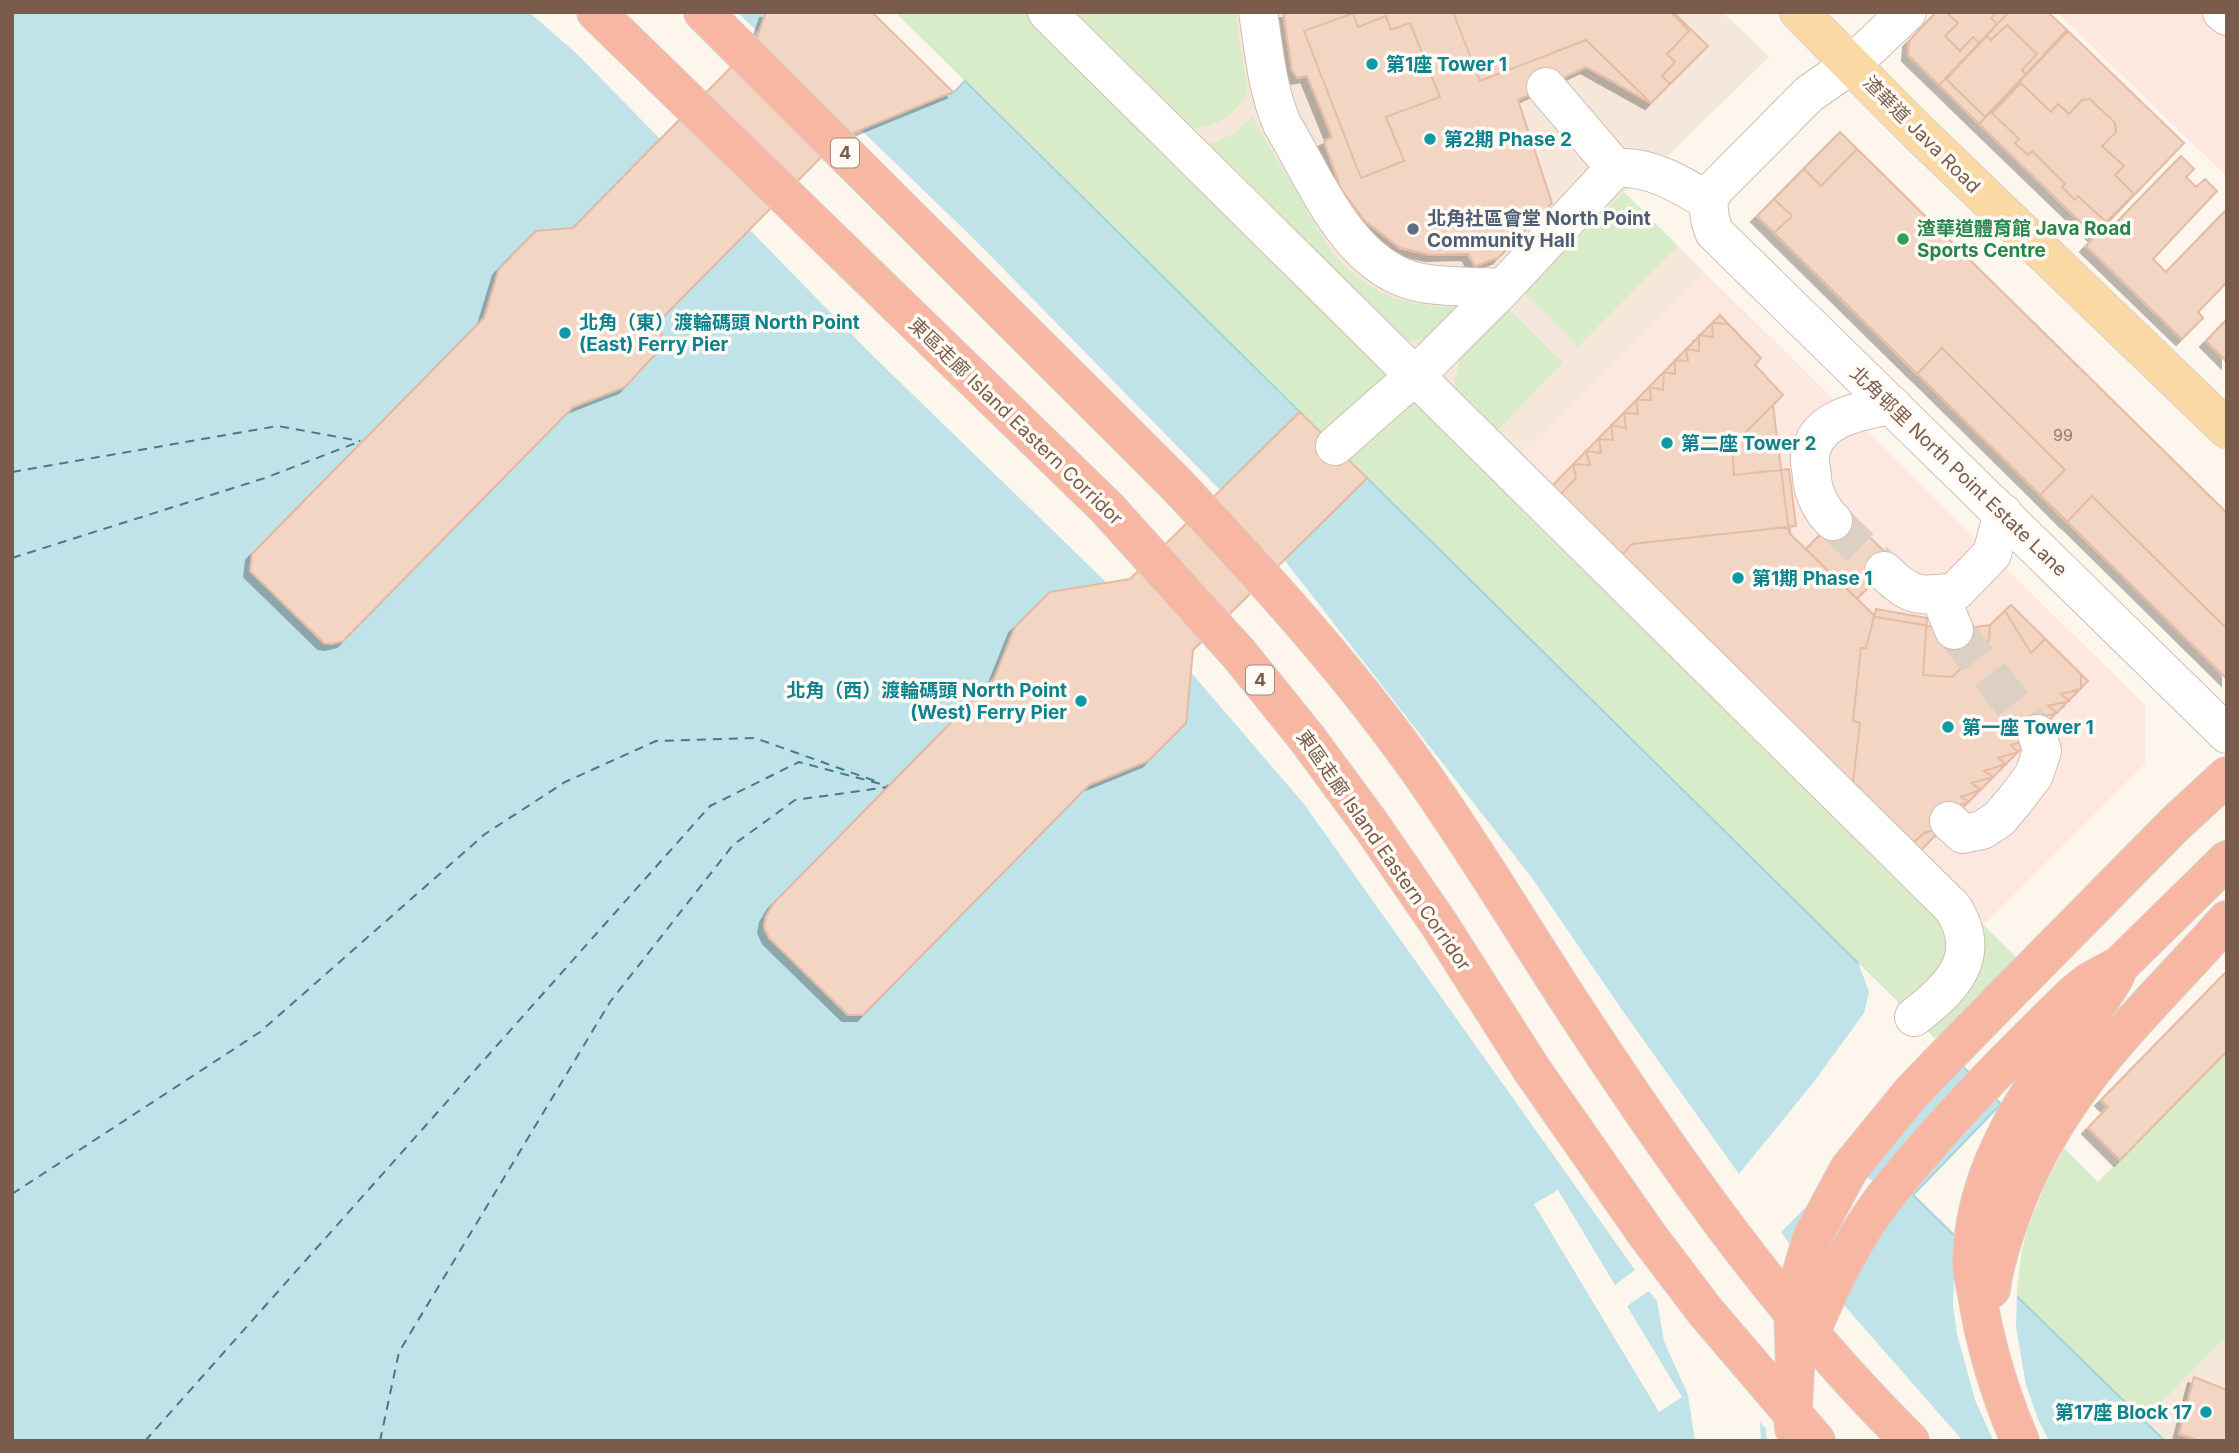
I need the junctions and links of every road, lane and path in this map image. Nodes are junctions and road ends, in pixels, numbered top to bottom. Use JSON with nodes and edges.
{"nodes":[{"id":1,"x":596,"y":12,"type":"edge"},
{"id":2,"x":703,"y":12,"type":"edge"},
{"id":3,"x":1047,"y":12,"type":"edge"},
{"id":4,"x":1258,"y":12,"type":"edge"},
{"id":5,"x":1799,"y":12,"type":"edge"},
{"id":6,"x":1907,"y":12,"type":"edge"},
{"id":7,"x":2222,"y":12,"type":"edge"},
{"id":8,"x":2227,"y":16,"type":"edge"},
{"id":9,"x":1852,"y":64,"type":"junction"},
{"id":10,"x":1546,"y":87,"type":"dead end"},
{"id":11,"x":1615,"y":168,"type":"junction"},
{"id":12,"x":1708,"y":201,"type":"junction"},
{"id":13,"x":1503,"y":288,"type":"junction"},
{"id":14,"x":1415,"y":376,"type":"junction"},
{"id":15,"x":1892,"y":405,"type":"junction"},
{"id":16,"x":2227,"y":429,"type":"edge"},
{"id":17,"x":1335,"y":446,"type":"dead end"},
{"id":18,"x":2003,"y":513,"type":"junction"},
{"id":19,"x":1833,"y":521,"type":"tunnel mouth"},
{"id":20,"x":1884,"y":571,"type":"tunnel mouth"},
{"id":21,"x":1939,"y":594,"type":"junction"},
{"id":22,"x":1954,"y":631,"type":"tunnel mouth"},
{"id":23,"x":2036,"y":734,"type":"tunnel mouth"},
{"id":24,"x":2227,"y":734,"type":"edge"},
{"id":25,"x":2227,"y":776,"type":"edge"},
{"id":26,"x":1949,"y":821,"type":"dead end"},
{"id":27,"x":2227,"y":860,"type":"edge"},
{"id":28,"x":2227,"y":920,"type":"edge"},
{"id":29,"x":2120,"y":965,"type":"junction"},
{"id":30,"x":1914,"y":1017,"type":"dead end"},
{"id":31,"x":1990,"y":1349,"type":"junction"},
{"id":32,"x":1796,"y":1370,"type":"junction"},
{"id":33,"x":1795,"y":1441,"type":"edge"},
{"id":34,"x":1816,"y":1441,"type":"edge"},
{"id":35,"x":1910,"y":1441,"type":"edge"},
{"id":36,"x":2020,"y":1441,"type":"edge"}],
"edges":[{"from":1,"to":34,"type":"highway","name":"東區走廊 Island Eastern Corridor","number":"4"},
{"from":2,"to":35,"type":"highway","number":"4"},
{"from":3,"to":14,"type":"street"},
{"from":4,"to":13,"type":"street"},
{"from":5,"to":9,"type":"main road","name":"渣華道 Java Road"},
{"from":6,"to":9,"type":"street"},
{"from":7,"to":8,"type":"street"},
{"from":9,"to":12,"type":"street"},
{"from":9,"to":16,"type":"main road","name":"渣華道 Java Road"},
{"from":10,"to":11,"type":"street"},
{"from":11,"to":12,"type":"street"},
{"from":11,"to":13,"type":"street"},
{"from":12,"to":15,"type":"street","name":"北角邨里 North Point Estate Lane"},
{"from":13,"to":14,"type":"street"},
{"from":14,"to":17,"type":"street"},
{"from":14,"to":30,"type":"street"},
{"from":15,"to":18,"type":"street","name":"北角邨里 North Point Estate Lane"},
{"from":15,"to":19,"type":"street"},
{"from":18,"to":21,"type":"street"},
{"from":18,"to":24,"type":"street","name":"北角邨里 North Point Estate Lane"},
{"from":20,"to":21,"type":"street"},
{"from":21,"to":22,"type":"street"},
{"from":23,"to":26,"type":"street"},
{"from":25,"to":32,"type":"highway"},
{"from":27,"to":29,"type":"highway"},
{"from":28,"to":31,"type":"highway"},
{"from":29,"to":31,"type":"highway"},
{"from":29,"to":32,"type":"highway"},
{"from":31,"to":36,"type":"highway"},
{"from":32,"to":33,"type":"highway"}]}
